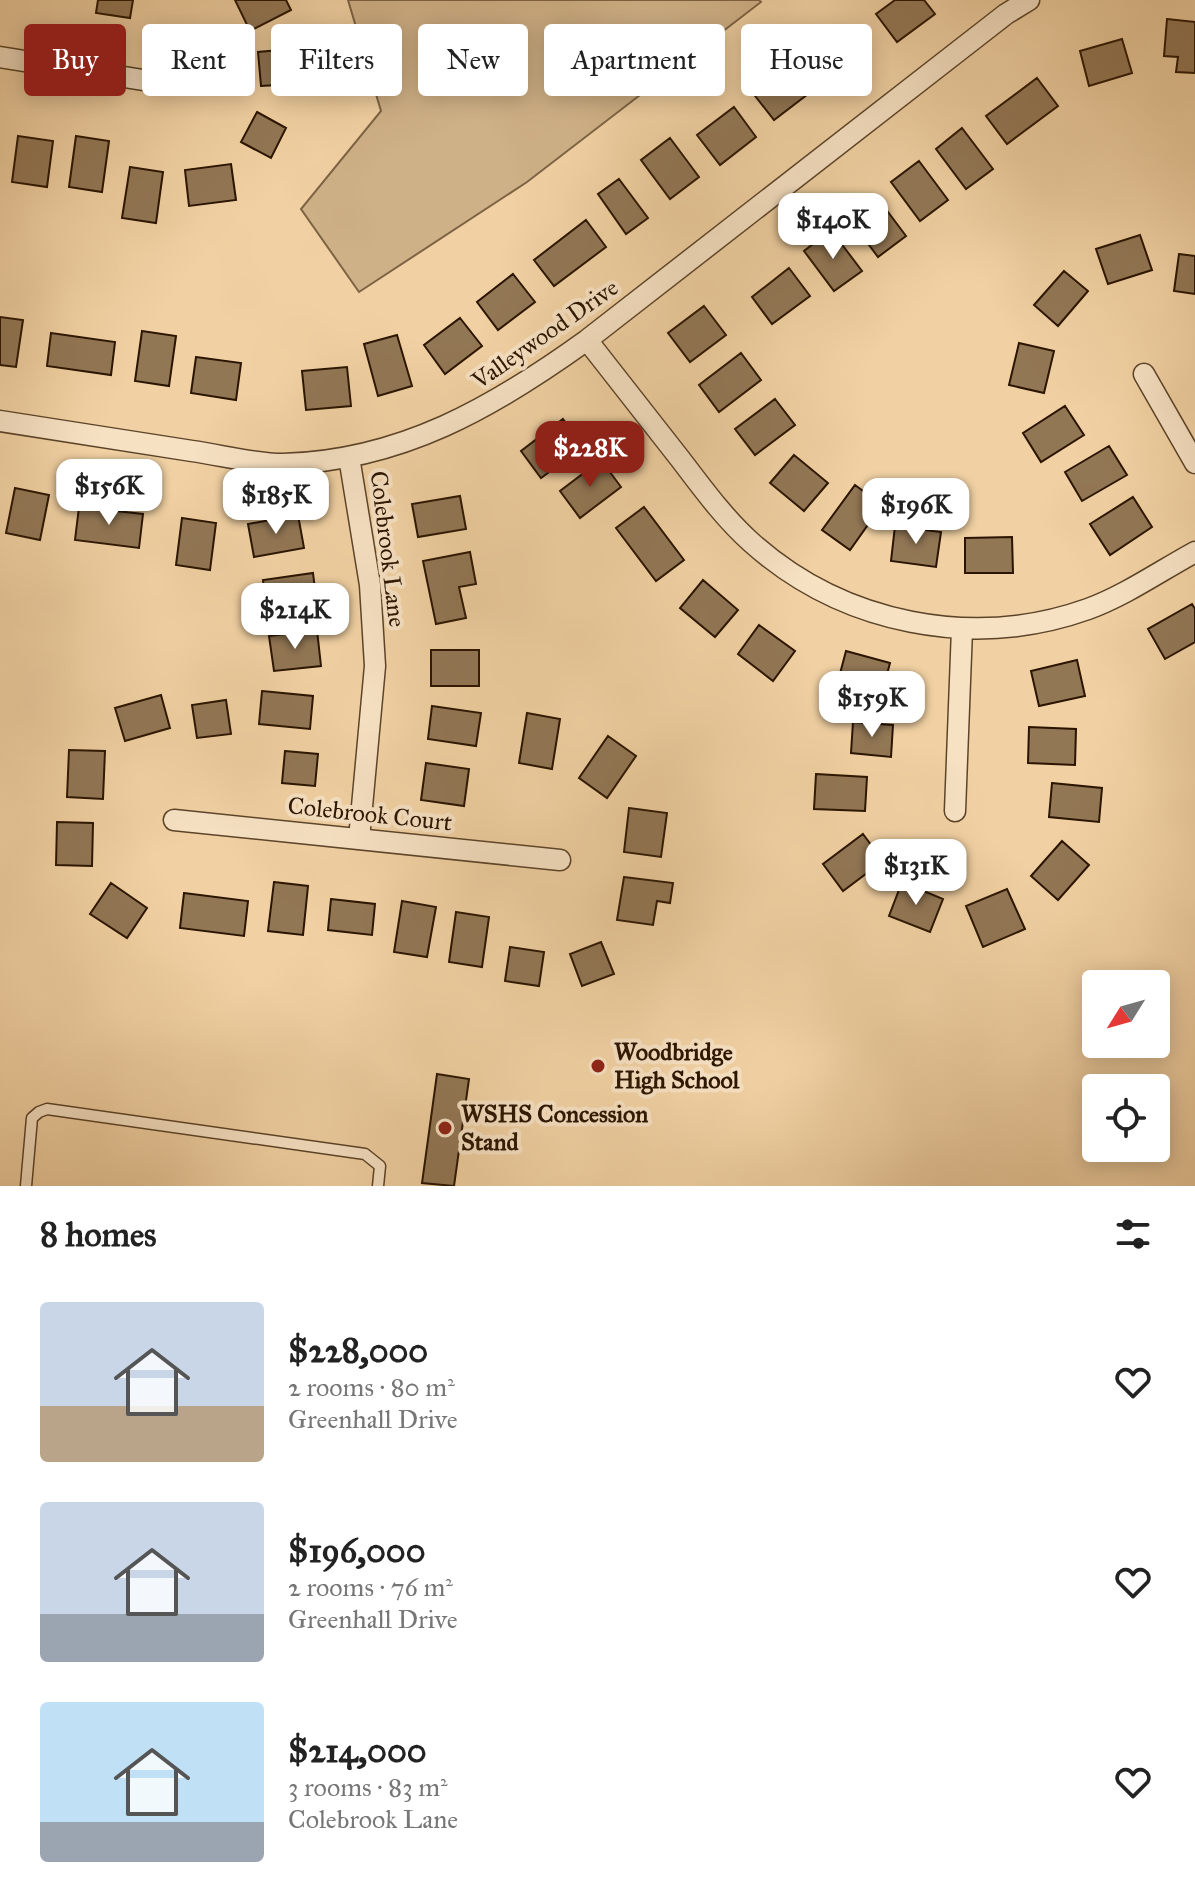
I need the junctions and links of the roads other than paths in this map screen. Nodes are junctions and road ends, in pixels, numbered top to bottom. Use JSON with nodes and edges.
{"nodes":[{"id":1,"x":1029,"y":0,"type":"edge"},
{"id":2,"x":1001,"y":7,"type":"edge"},
{"id":3,"x":0,"y":57,"type":"edge"},
{"id":4,"x":142,"y":80,"type":"edge"},
{"id":5,"x":587,"y":340,"type":"junction"},
{"id":6,"x":1144,"y":374,"type":"dead end"},
{"id":7,"x":0,"y":421,"type":"edge"},
{"id":8,"x":349,"y":457,"type":"junction"},
{"id":9,"x":1195,"y":463,"type":"edge"},
{"id":10,"x":1195,"y":552,"type":"edge"},
{"id":11,"x":962,"y":629,"type":"junction"},
{"id":12,"x":955,"y":811,"type":"dead end"},
{"id":13,"x":174,"y":820,"type":"dead end"},
{"id":14,"x":359,"y":839,"type":"junction"},
{"id":15,"x":560,"y":860,"type":"dead end"},
{"id":16,"x":26,"y":1186,"type":"edge"},
{"id":17,"x":378,"y":1186,"type":"edge"}],
"edges":[{"from":1,"to":2,"type":"street","name":"Valleywood Drive"},
{"from":2,"to":5,"type":"street","name":"Valleywood Drive"},
{"from":3,"to":4,"type":"street"},
{"from":5,"to":8,"type":"street","name":"Valleywood Drive"},
{"from":5,"to":11,"type":"street"},
{"from":6,"to":9,"type":"street"},
{"from":7,"to":8,"type":"street","name":"Valleywood Drive"},
{"from":8,"to":14,"type":"street","name":"Colebrook Lane"},
{"from":10,"to":11,"type":"street"},
{"from":11,"to":12,"type":"street"},
{"from":13,"to":14,"type":"street","name":"Colebrook Court"},
{"from":14,"to":15,"type":"street","name":"Colebrook Court"},
{"from":16,"to":17,"type":"lane"}]}
